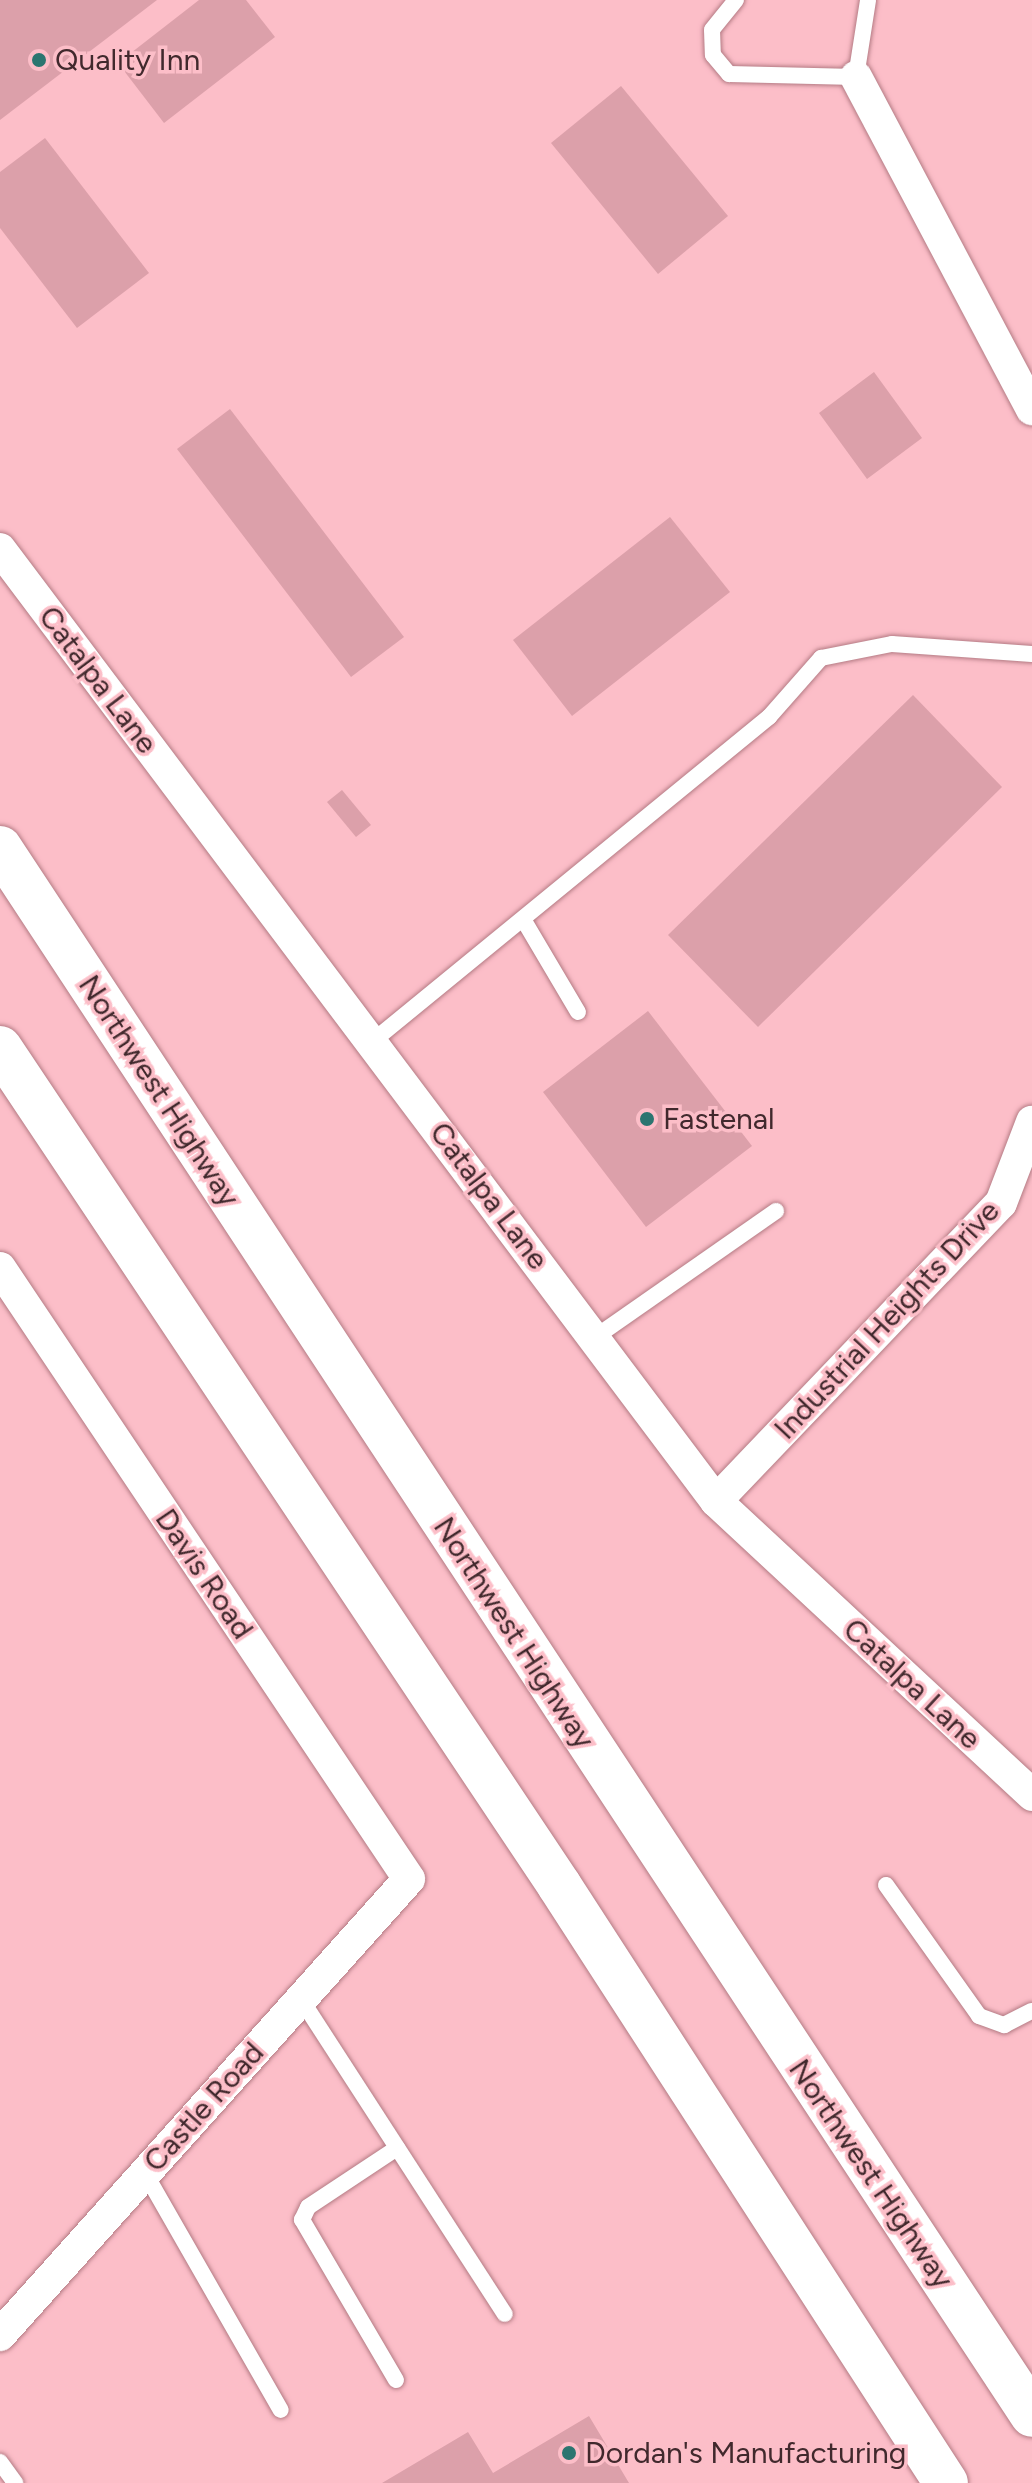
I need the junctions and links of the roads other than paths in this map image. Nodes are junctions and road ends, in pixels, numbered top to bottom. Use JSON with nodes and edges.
{"nodes":[{"id":1,"x":736,"y":0,"type":"edge"},
{"id":2,"x":868,"y":0,"type":"edge"},
{"id":3,"x":856,"y":77,"type":"junction"},
{"id":4,"x":1032,"y":409,"type":"edge"},
{"id":5,"x":0,"y":549,"type":"edge"},
{"id":6,"x":1032,"y":654,"type":"edge"},
{"id":7,"x":0,"y":848,"type":"edge"},
{"id":8,"x":523,"y":919,"type":"junction"},
{"id":9,"x":578,"y":1012,"type":"dead end"},
{"id":10,"x":373,"y":1041,"type":"junction"},
{"id":11,"x":0,"y":1048,"type":"edge"},
{"id":12,"x":1032,"y":1122,"type":"edge"},
{"id":13,"x":776,"y":1211,"type":"dead end"},
{"id":14,"x":0,"y":1268,"type":"edge"},
{"id":15,"x":594,"y":1338,"type":"junction"},
{"id":16,"x":716,"y":1501,"type":"junction"},
{"id":17,"x":1032,"y":1795,"type":"edge"},
{"id":18,"x":409,"y":1879,"type":"joint"},
{"id":19,"x":886,"y":1885,"type":"dead end"},
{"id":20,"x":301,"y":1999,"type":"junction"},
{"id":21,"x":1032,"y":2011,"type":"edge"},
{"id":22,"x":397,"y":2148,"type":"junction"},
{"id":23,"x":145,"y":2173,"type":"junction"},
{"id":24,"x":505,"y":2314,"type":"dead end"},
{"id":25,"x":0,"y":2335,"type":"edge"},
{"id":26,"x":396,"y":2380,"type":"dead end"},
{"id":27,"x":281,"y":2410,"type":"dead end"},
{"id":28,"x":1032,"y":2415,"type":"edge"},
{"id":29,"x":0,"y":2462,"type":"edge"},
{"id":30,"x":15,"y":2483,"type":"edge"},
{"id":31,"x":946,"y":2483,"type":"edge"}],
"edges":[{"from":1,"to":3,"type":"lane"},
{"from":2,"to":3,"type":"lane"},
{"from":3,"to":4,"type":"street"},
{"from":5,"to":10,"type":"street","name":"Catalpa Lane"},
{"from":6,"to":8,"type":"lane"},
{"from":7,"to":28,"type":"main road","name":"Northwest Highway"},
{"from":8,"to":9,"type":"lane"},
{"from":8,"to":10,"type":"lane"},
{"from":10,"to":15,"type":"street","name":"Catalpa Lane"},
{"from":11,"to":31,"type":"main road"},
{"from":12,"to":16,"type":"street","name":"Industrial Heights Drive"},
{"from":13,"to":15,"type":"lane"},
{"from":14,"to":18,"type":"street","name":"Davis Road"},
{"from":15,"to":16,"type":"street","name":"Catalpa Lane"},
{"from":16,"to":17,"type":"street","name":"Catalpa Lane"},
{"from":18,"to":20,"type":"street","name":"Castle Road"},
{"from":19,"to":21,"type":"lane"},
{"from":20,"to":22,"type":"lane"},
{"from":20,"to":23,"type":"street","name":"Castle Road"},
{"from":22,"to":24,"type":"lane"},
{"from":22,"to":26,"type":"lane"},
{"from":23,"to":25,"type":"street","name":"Castle Road"},
{"from":23,"to":27,"type":"lane"},
{"from":29,"to":30,"type":"lane"}]}
